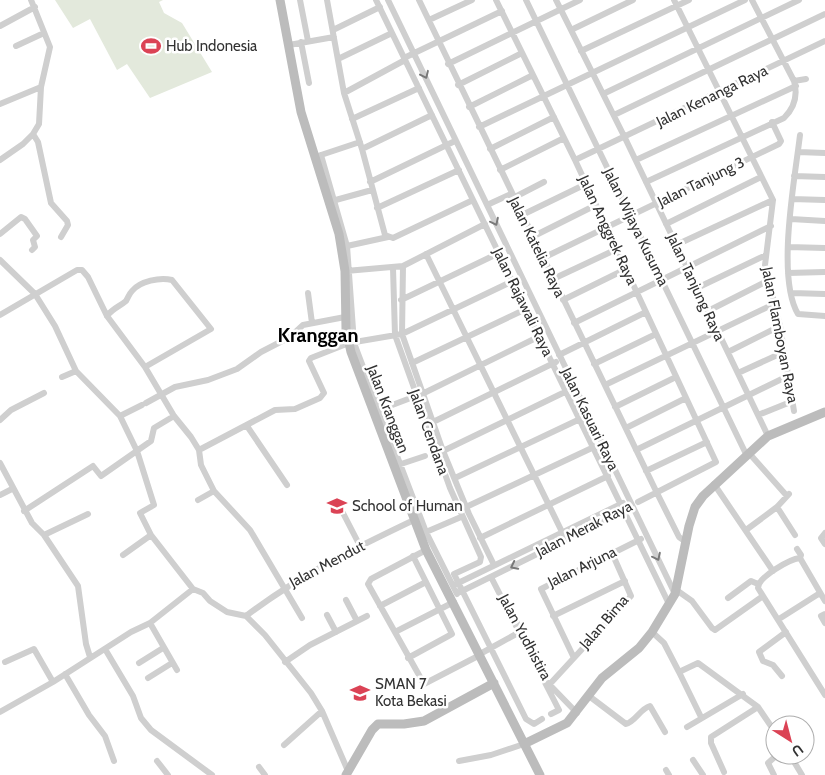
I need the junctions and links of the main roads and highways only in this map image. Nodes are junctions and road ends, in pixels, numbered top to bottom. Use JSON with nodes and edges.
{"nodes":[{"id":1,"x":280,"y":0,"type":"edge"},
{"id":2,"x":825,"y":412,"type":"edge"},
{"id":3,"x":494,"y":683,"type":"junction"},
{"id":4,"x":524,"y":744,"type":"junction"},
{"id":5,"x":347,"y":773,"type":"edge"},
{"id":6,"x":540,"y":775,"type":"edge"}],
"edges":[{"from":1,"to":3,"type":"main road","name":"Jalan Kranggan"},
{"from":2,"to":4,"type":"main road"},
{"from":3,"to":4,"type":"main road","name":"Jalan Kranggan"},
{"from":3,"to":5,"type":"main road"},
{"from":4,"to":6,"type":"main road","name":"Jalan Kranggan"}]}
